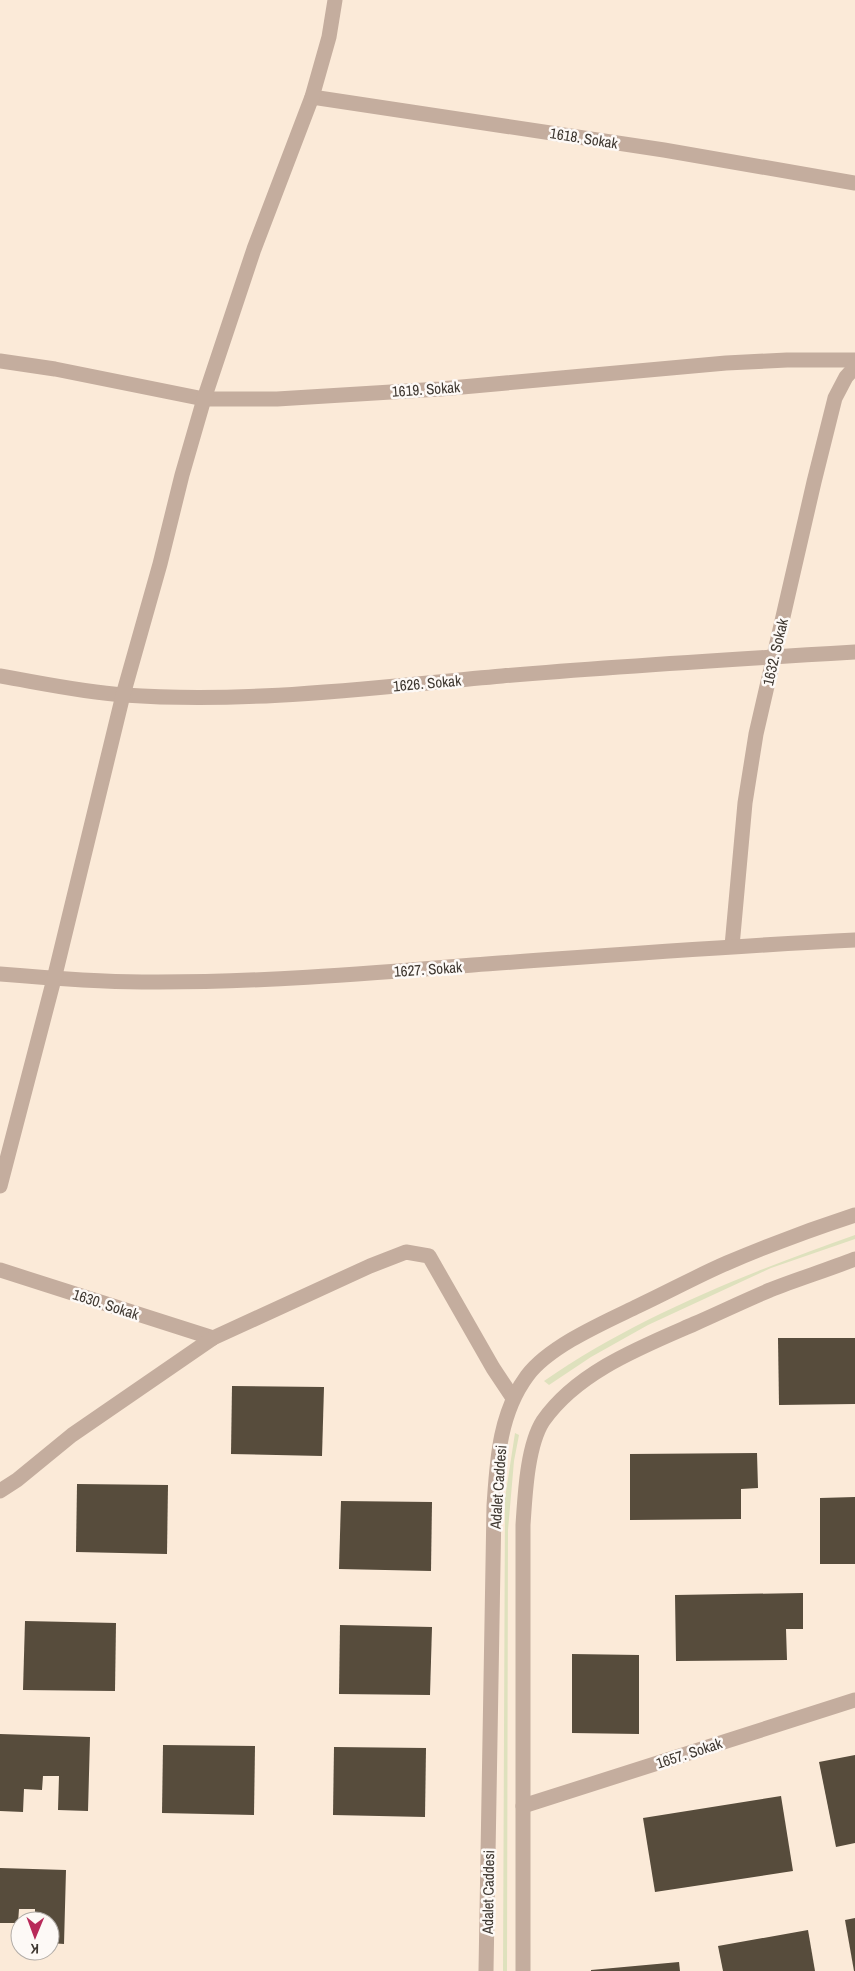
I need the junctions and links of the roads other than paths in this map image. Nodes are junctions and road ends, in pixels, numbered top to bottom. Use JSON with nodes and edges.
{"nodes":[{"id":1,"x":336,"y":0,"type":"edge"},
{"id":2,"x":312,"y":97,"type":"junction"},
{"id":3,"x":855,"y":183,"type":"edge"},
{"id":4,"x":855,"y":360,"type":"edge"},
{"id":5,"x":0,"y":361,"type":"edge"},
{"id":6,"x":855,"y":367,"type":"edge"},
{"id":7,"x":204,"y":399,"type":"junction"},
{"id":8,"x":855,"y":652,"type":"edge"},
{"id":9,"x":773,"y":657,"type":"junction"},
{"id":10,"x":0,"y":676,"type":"edge"},
{"id":11,"x":123,"y":695,"type":"junction"},
{"id":12,"x":855,"y":940,"type":"edge"},
{"id":13,"x":732,"y":946,"type":"junction"},
{"id":14,"x":0,"y":974,"type":"edge"},
{"id":15,"x":54,"y":979,"type":"junction"},
{"id":16,"x":0,"y":1186,"type":"edge"},
{"id":17,"x":855,"y":1215,"type":"edge"},
{"id":18,"x":855,"y":1259,"type":"edge"},
{"id":19,"x":0,"y":1270,"type":"edge"},
{"id":20,"x":213,"y":1338,"type":"junction"},
{"id":21,"x":513,"y":1398,"type":"junction"},
{"id":22,"x":0,"y":1491,"type":"edge"},
{"id":23,"x":855,"y":1700,"type":"edge"},
{"id":24,"x":523,"y":1806,"type":"junction"},
{"id":25,"x":486,"y":1971,"type":"edge"},
{"id":26,"x":523,"y":1971,"type":"edge"}],
"edges":[{"from":1,"to":2,"type":"street"},
{"from":2,"to":3,"type":"street","name":"1618. Sokak"},
{"from":2,"to":7,"type":"street"},
{"from":4,"to":7,"type":"street","name":"1619. Sokak"},
{"from":5,"to":7,"type":"street","name":"1619. Sokak"},
{"from":6,"to":9,"type":"street","name":"1632. Sokak"},
{"from":7,"to":11,"type":"street"},
{"from":8,"to":9,"type":"street","name":"1626. Sokak"},
{"from":9,"to":11,"type":"street","name":"1626. Sokak"},
{"from":9,"to":13,"type":"street","name":"1632. Sokak"},
{"from":10,"to":11,"type":"street","name":"1626. Sokak"},
{"from":11,"to":15,"type":"street"},
{"from":12,"to":13,"type":"street","name":"1627. Sokak"},
{"from":13,"to":15,"type":"street","name":"1627. Sokak"},
{"from":14,"to":15,"type":"street","name":"1627. Sokak"},
{"from":15,"to":16,"type":"street"},
{"from":17,"to":21,"type":"street","name":"Adalet Caddesi"},
{"from":18,"to":24,"type":"street"},
{"from":19,"to":20,"type":"street","name":"1630. Sokak"},
{"from":20,"to":21,"type":"street"},
{"from":20,"to":22,"type":"street"},
{"from":21,"to":25,"type":"street","name":"Adalet Caddesi"},
{"from":23,"to":24,"type":"street","name":"1657. Sokak"},
{"from":24,"to":26,"type":"street"}]}
